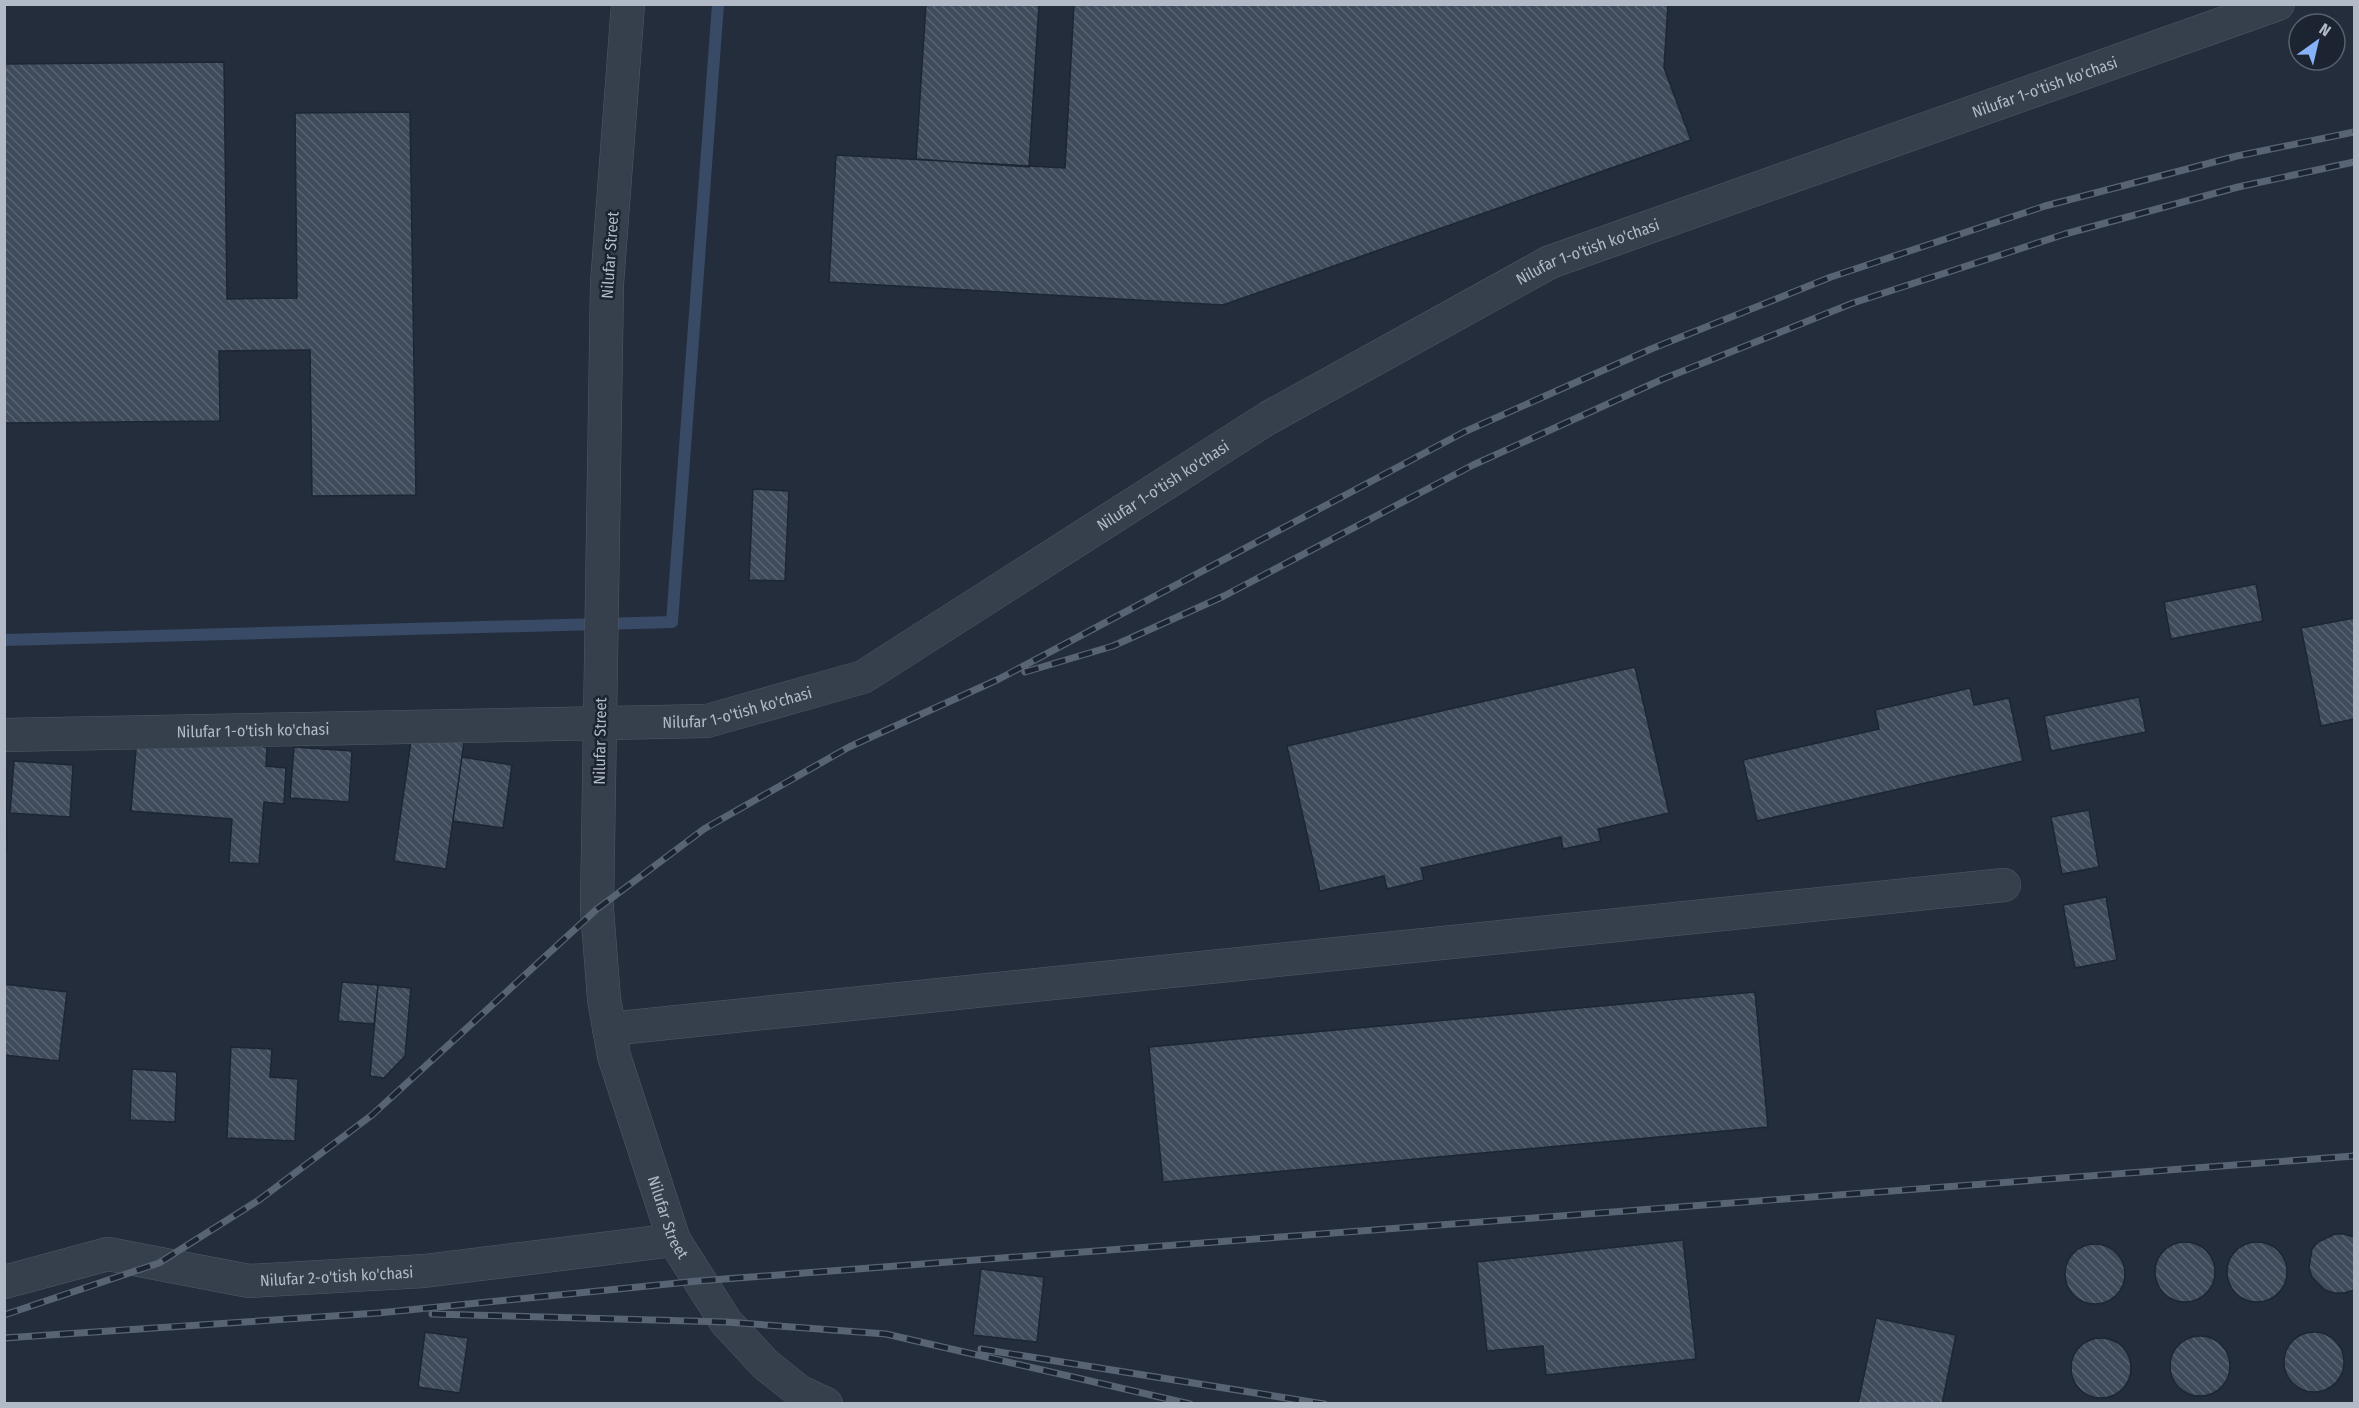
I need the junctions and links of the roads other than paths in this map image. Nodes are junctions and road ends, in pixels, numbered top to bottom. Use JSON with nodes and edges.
{"nodes":[{"id":1,"x":628,"y":4,"type":"edge"},
{"id":2,"x":2278,"y":4,"type":"edge"},
{"id":3,"x":600,"y":725,"type":"junction"},
{"id":4,"x":4,"y":735,"type":"edge"},
{"id":5,"x":2004,"y":885,"type":"dead end"},
{"id":6,"x":609,"y":1029,"type":"junction"},
{"id":7,"x":674,"y":1240,"type":"junction"},
{"id":8,"x":4,"y":1282,"type":"edge"},
{"id":9,"x":826,"y":1404,"type":"edge"}],
"edges":[{"from":1,"to":3,"type":"street","name":"Nilufar Street"},
{"from":2,"to":3,"type":"street","name":"Nilufar 1-o'tish ko'chasi"},
{"from":3,"to":4,"type":"street","name":"Nilufar 1-o'tish ko'chasi"},
{"from":3,"to":6,"type":"street","name":"Nilufar Street"},
{"from":5,"to":6,"type":"street"},
{"from":6,"to":7,"type":"street","name":"Nilufar Street"},
{"from":7,"to":8,"type":"street","name":"Nilufar 2-o'tish ko'chasi"},
{"from":7,"to":9,"type":"street","name":"Nilufar Street"}]}
